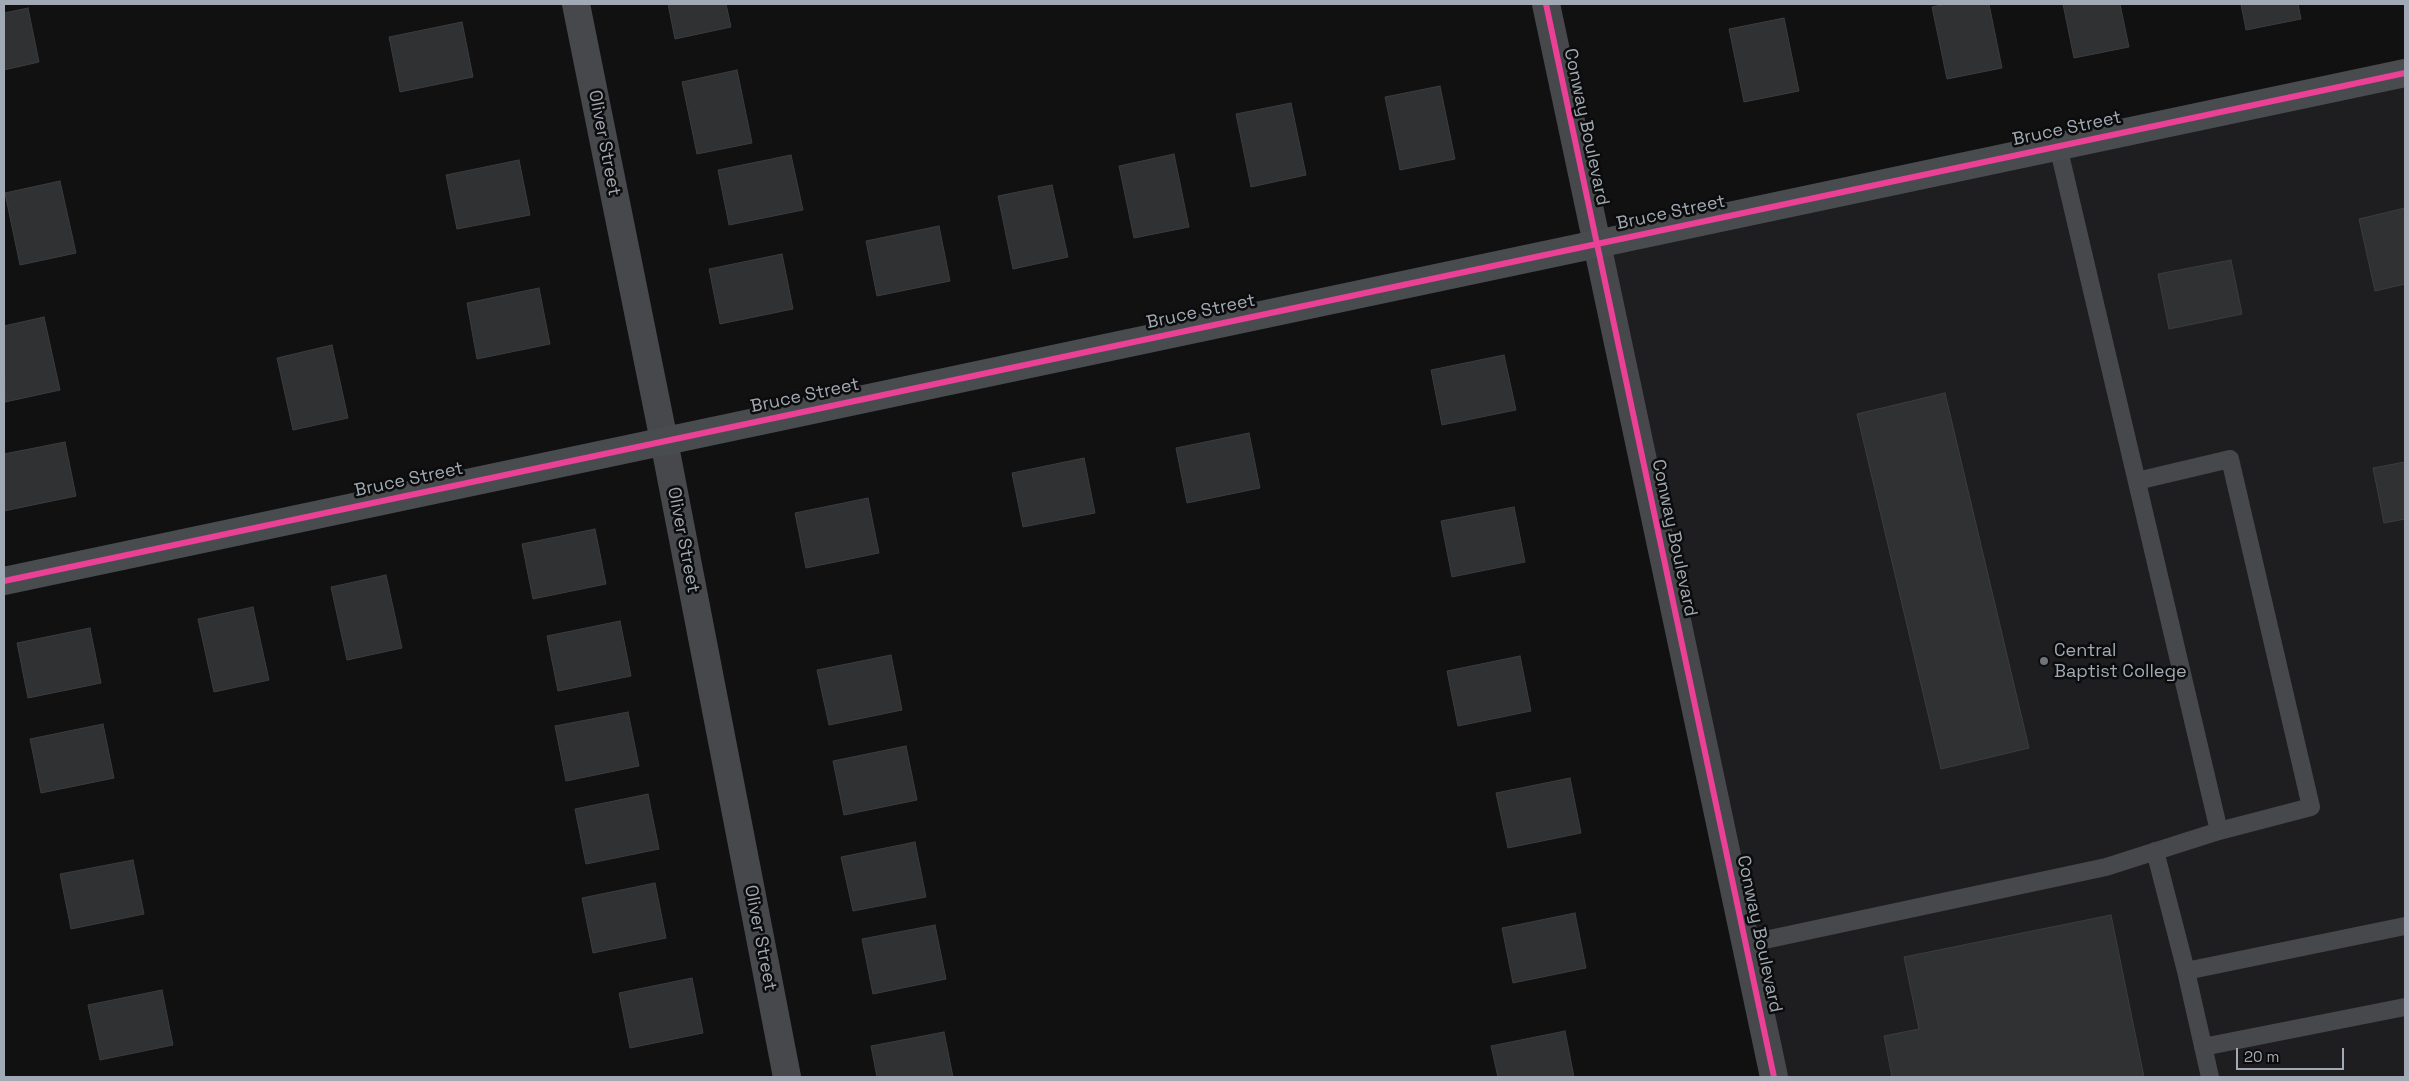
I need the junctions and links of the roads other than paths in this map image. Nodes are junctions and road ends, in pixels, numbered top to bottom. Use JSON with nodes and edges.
{"nodes":[{"id":1,"x":576,"y":4,"type":"edge"},
{"id":2,"x":1546,"y":4,"type":"edge"},
{"id":3,"x":2405,"y":73,"type":"edge"},
{"id":4,"x":2058,"y":146,"type":"junction"},
{"id":5,"x":1595,"y":245,"type":"junction"},
{"id":6,"x":664,"y":441,"type":"junction"},
{"id":7,"x":2137,"y":481,"type":"junction"},
{"id":8,"x":4,"y":581,"type":"edge"},
{"id":9,"x":2219,"y":831,"type":"junction"},
{"id":10,"x":2154,"y":851,"type":"junction"},
{"id":11,"x":2405,"y":926,"type":"edge"},
{"id":12,"x":1746,"y":944,"type":"junction"},
{"id":13,"x":2186,"y":971,"type":"junction"},
{"id":14,"x":2405,"y":1007,"type":"edge"},
{"id":15,"x":2203,"y":1047,"type":"junction"},
{"id":16,"x":787,"y":1077,"type":"edge"},
{"id":17,"x":1774,"y":1077,"type":"edge"},
{"id":18,"x":2210,"y":1077,"type":"edge"}],
"edges":[{"from":1,"to":6,"type":"street","name":"Oliver Street"},
{"from":2,"to":5,"type":"street","name":"Conway Boulevard"},
{"from":3,"to":4,"type":"street","name":"Bruce Street"},
{"from":4,"to":5,"type":"street","name":"Bruce Street"},
{"from":4,"to":7,"type":"lane"},
{"from":5,"to":6,"type":"street","name":"Bruce Street"},
{"from":5,"to":12,"type":"street","name":"Conway Boulevard"},
{"from":6,"to":8,"type":"street","name":"Bruce Street"},
{"from":6,"to":16,"type":"street","name":"Oliver Street"},
{"from":7,"to":9,"type":"lane"},
{"from":7,"to":9,"type":"lane"},
{"from":9,"to":10,"type":"lane"},
{"from":10,"to":12,"type":"lane"},
{"from":10,"to":13,"type":"lane"},
{"from":11,"to":13,"type":"lane"},
{"from":12,"to":17,"type":"street","name":"Conway Boulevard"},
{"from":13,"to":15,"type":"lane"},
{"from":14,"to":15,"type":"lane"},
{"from":15,"to":18,"type":"lane"}]}
